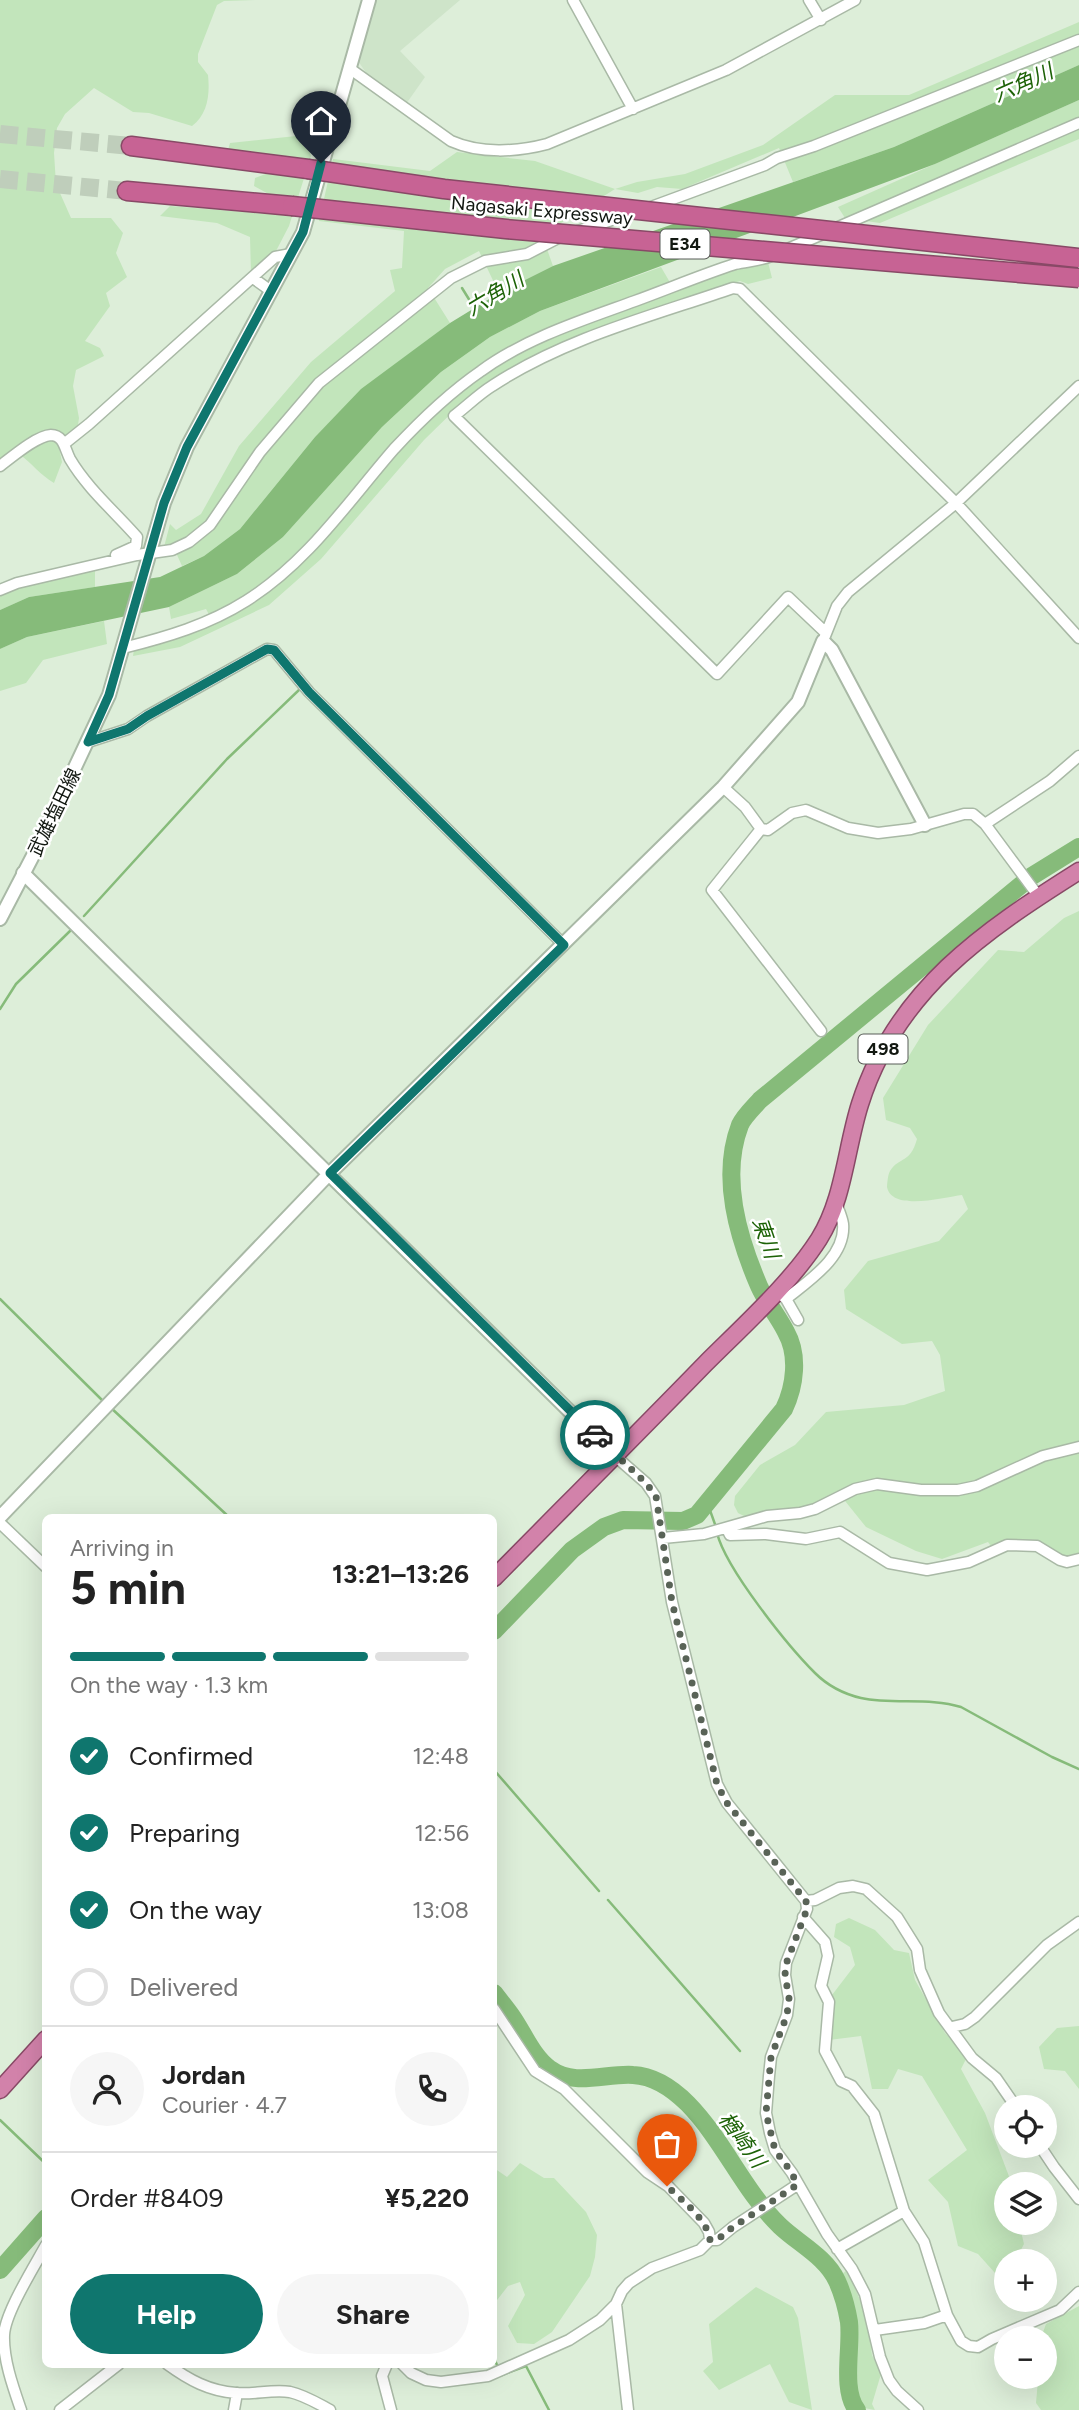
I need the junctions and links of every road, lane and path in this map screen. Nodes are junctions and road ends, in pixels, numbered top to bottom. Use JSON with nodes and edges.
{"nodes":[{"id":1,"x":369,"y":0,"type":"edge"},
{"id":2,"x":573,"y":0,"type":"edge"},
{"id":3,"x":809,"y":0,"type":"edge"},
{"id":4,"x":855,"y":0,"type":"edge"},
{"id":5,"x":821,"y":20,"type":"junction"},
{"id":6,"x":1079,"y":40,"type":"edge"},
{"id":7,"x":349,"y":68,"type":"junction"},
{"id":8,"x":633,"y":108,"type":"junction"},
{"id":9,"x":1079,"y":123,"type":"edge"},
{"id":10,"x":131,"y":146,"type":"tunnel mouth"},
{"id":11,"x":127,"y":191,"type":"tunnel mouth"},
{"id":12,"x":291,"y":254,"type":"junction"},
{"id":13,"x":1079,"y":258,"type":"edge"},
{"id":14,"x":253,"y":278,"type":"junction"},
{"id":15,"x":1079,"y":278,"type":"edge"},
{"id":16,"x":271,"y":291,"type":"junction"},
{"id":17,"x":1079,"y":386,"type":"edge"},
{"id":18,"x":64,"y":443,"type":"junction"},
{"id":19,"x":0,"y":466,"type":"edge"},
{"id":20,"x":956,"y":503,"type":"junction"},
{"id":21,"x":148,"y":557,"type":"junction"},
{"id":22,"x":108,"y":561,"type":"junction"},
{"id":23,"x":0,"y":590,"type":"edge"},
{"id":24,"x":825,"y":637,"type":"junction"},
{"id":25,"x":1079,"y":638,"type":"edge"},
{"id":26,"x":124,"y":646,"type":"junction"},
{"id":27,"x":88,"y":742,"type":"junction"},
{"id":28,"x":1079,"y":756,"type":"edge"},
{"id":29,"x":723,"y":787,"type":"junction"},
{"id":30,"x":985,"y":824,"type":"junction"},
{"id":31,"x":925,"y":825,"type":"junction"},
{"id":32,"x":761,"y":829,"type":"junction"},
{"id":33,"x":1079,"y":871,"type":"edge"},
{"id":34,"x":23,"y":873,"type":"junction"},
{"id":35,"x":1036,"y":893,"type":"junction"},
{"id":36,"x":0,"y":919,"type":"edge"},
{"id":37,"x":564,"y":945,"type":"junction"},
{"id":38,"x":821,"y":1031,"type":"dead end"},
{"id":39,"x":330,"y":1173,"type":"junction"},
{"id":40,"x":781,"y":1295,"type":"junction"},
{"id":41,"x":798,"y":1320,"type":"dead end"},
{"id":42,"x":1079,"y":1447,"type":"edge"},
{"id":43,"x":615,"y":1456,"type":"junction"},
{"id":44,"x":0,"y":1517,"type":"edge"},
{"id":45,"x":0,"y":1523,"type":"edge"},
{"id":46,"x":727,"y":1529,"type":"junction"},
{"id":47,"x":663,"y":1535,"type":"junction"},
{"id":48,"x":1079,"y":1559,"type":"edge"},
{"id":49,"x":42,"y":1563,"type":"edge"},
{"id":50,"x":497,"y":1575,"type":"edge"},
{"id":51,"x":806,"y":1901,"type":"junction"},
{"id":52,"x":803,"y":1917,"type":"junction"},
{"id":53,"x":1079,"y":1922,"type":"edge"},
{"id":54,"x":497,"y":2014,"type":"edge"},
{"id":55,"x":952,"y":2028,"type":"junction"},
{"id":56,"x":42,"y":2043,"type":"edge"},
{"id":57,"x":0,"y":2090,"type":"edge"},
{"id":58,"x":1008,"y":2095,"type":"edge"},
{"id":59,"x":1048,"y":2158,"type":"edge"},
{"id":60,"x":797,"y":2185,"type":"junction"},
{"id":61,"x":1079,"y":2199,"type":"edge"},
{"id":62,"x":904,"y":2211,"type":"junction"},
{"id":63,"x":710,"y":2240,"type":"junction"},
{"id":64,"x":837,"y":2249,"type":"junction"},
{"id":65,"x":42,"y":2253,"type":"edge"},
{"id":66,"x":1079,"y":2292,"type":"edge"},
{"id":67,"x":617,"y":2304,"type":"junction"},
{"id":68,"x":947,"y":2315,"type":"junction"},
{"id":69,"x":875,"y":2330,"type":"junction"},
{"id":70,"x":114,"y":2368,"type":"edge"},
{"id":71,"x":172,"y":2368,"type":"edge"},
{"id":72,"x":385,"y":2368,"type":"edge"},
{"id":73,"x":406,"y":2368,"type":"edge"},
{"id":74,"x":237,"y":2393,"type":"junction"},
{"id":75,"x":21,"y":2410,"type":"edge"},
{"id":76,"x":60,"y":2410,"type":"edge"},
{"id":77,"x":234,"y":2410,"type":"edge"},
{"id":78,"x":330,"y":2410,"type":"edge"},
{"id":79,"x":391,"y":2410,"type":"edge"},
{"id":80,"x":628,"y":2410,"type":"edge"},
{"id":81,"x":918,"y":2410,"type":"edge"}],
"edges":[{"from":1,"to":7,"type":"street","name":"武雄塩田線"},
{"from":2,"to":8,"type":"street"},
{"from":3,"to":5,"type":"street"},
{"from":4,"to":5,"type":"street"},
{"from":5,"to":8,"type":"street"},
{"from":6,"to":21,"type":"street"},
{"from":7,"to":8,"type":"street"},
{"from":7,"to":12,"type":"street","name":"武雄塩田線"},
{"from":9,"to":26,"type":"street"},
{"from":10,"to":13,"type":"highway","name":"Nagasaki Expressway","number":"E34","bridge":true},
{"from":11,"to":15,"type":"highway","name":"Nagasaki Expressway","number":"E34","bridge":true},
{"from":12,"to":14,"type":"street"},
{"from":12,"to":16,"type":"street","name":"武雄塩田線"},
{"from":14,"to":16,"type":"street"},
{"from":14,"to":18,"type":"street"},
{"from":16,"to":21,"type":"street","name":"武雄塩田線"},
{"from":17,"to":20,"type":"street"},
{"from":18,"to":19,"type":"street"},
{"from":18,"to":22,"type":"street"},
{"from":20,"to":24,"type":"street"},
{"from":20,"to":24,"type":"street"},
{"from":20,"to":25,"type":"street"},
{"from":21,"to":22,"type":"street"},
{"from":21,"to":26,"type":"street","name":"武雄塩田線"},
{"from":22,"to":23,"type":"street"},
{"from":24,"to":29,"type":"street"},
{"from":24,"to":31,"type":"street"},
{"from":26,"to":27,"type":"street","name":"武雄塩田線"},
{"from":27,"to":34,"type":"street","name":"武雄塩田線"},
{"from":27,"to":37,"type":"street"},
{"from":28,"to":30,"type":"street"},
{"from":29,"to":32,"type":"street"},
{"from":29,"to":37,"type":"street"},
{"from":30,"to":31,"type":"street"},
{"from":30,"to":35,"type":"street"},
{"from":31,"to":32,"type":"street"},
{"from":32,"to":38,"type":"street"},
{"from":33,"to":35,"type":"highway","number":"498"},
{"from":34,"to":36,"type":"street","name":"武雄塩田線"},
{"from":34,"to":39,"type":"street"},
{"from":35,"to":40,"type":"highway","number":"498"},
{"from":37,"to":39,"type":"street"},
{"from":39,"to":43,"type":"street"},
{"from":39,"to":44,"type":"street"},
{"from":40,"to":41,"type":"street"},
{"from":40,"to":43,"type":"highway","number":"498"},
{"from":42,"to":46,"type":"street"},
{"from":43,"to":47,"type":"street"},
{"from":43,"to":50,"type":"highway","number":"498"},
{"from":45,"to":49,"type":"street"},
{"from":46,"to":47,"type":"street"},
{"from":46,"to":48,"type":"street"},
{"from":47,"to":51,"type":"street"},
{"from":51,"to":52,"type":"street"},
{"from":51,"to":55,"type":"street"},
{"from":52,"to":60,"type":"street"},
{"from":52,"to":62,"type":"street"},
{"from":53,"to":55,"type":"street"},
{"from":54,"to":63,"type":"street"},
{"from":55,"to":58,"type":"street"},
{"from":56,"to":57,"type":"highway"},
{"from":59,"to":61,"type":"street"},
{"from":60,"to":63,"type":"street"},
{"from":60,"to":64,"type":"street"},
{"from":62,"to":64,"type":"street"},
{"from":62,"to":68,"type":"street"},
{"from":63,"to":67,"type":"street"},
{"from":64,"to":69,"type":"street"},
{"from":65,"to":75,"type":"street"},
{"from":66,"to":68,"type":"street"},
{"from":67,"to":73,"type":"street"},
{"from":67,"to":80,"type":"street"},
{"from":68,"to":69,"type":"street"},
{"from":69,"to":81,"type":"street"},
{"from":70,"to":76,"type":"street"},
{"from":71,"to":74,"type":"street"},
{"from":72,"to":79,"type":"street"},
{"from":74,"to":77,"type":"street"},
{"from":74,"to":78,"type":"street"}]}
